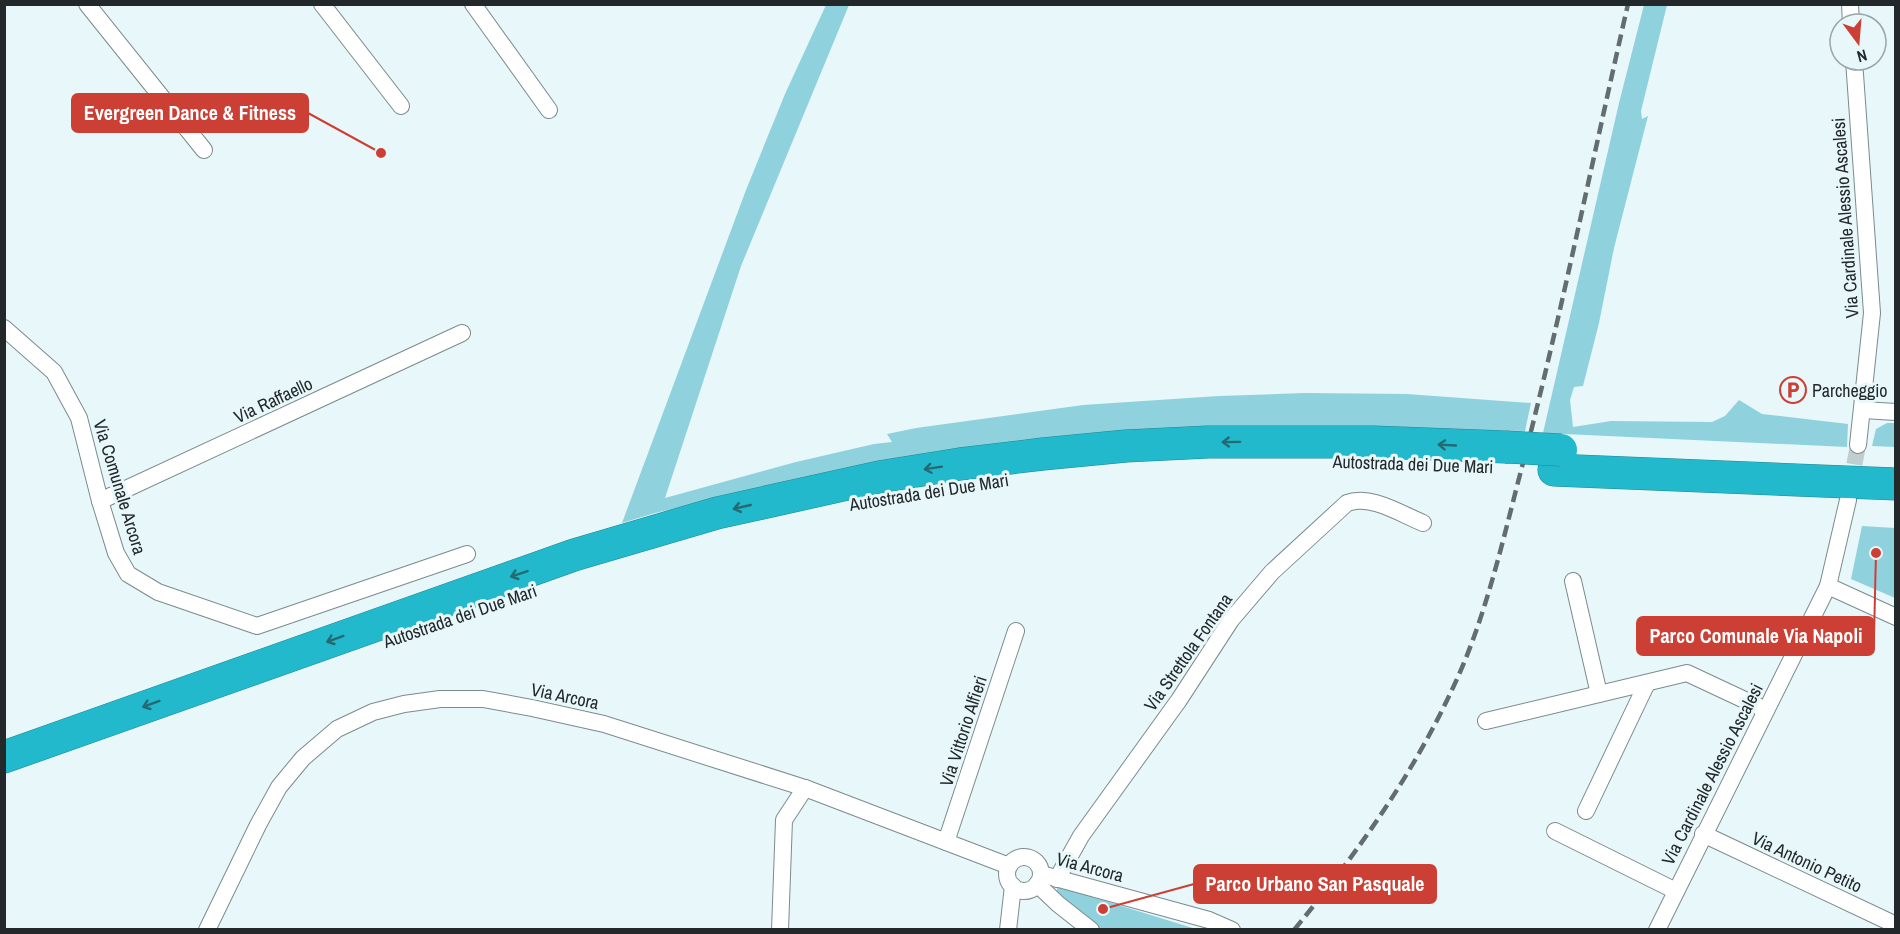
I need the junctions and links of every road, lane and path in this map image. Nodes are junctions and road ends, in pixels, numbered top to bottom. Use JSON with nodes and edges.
{"nodes":[{"id":1,"x":87,"y":4,"type":"edge"},
{"id":2,"x":322,"y":4,"type":"edge"},
{"id":3,"x":473,"y":4,"type":"edge"},
{"id":4,"x":1855,"y":72,"type":"edge"},
{"id":5,"x":401,"y":106,"type":"dead end"},
{"id":6,"x":549,"y":110,"type":"dead end"},
{"id":7,"x":204,"y":150,"type":"dead end"},
{"id":8,"x":4,"y":328,"type":"edge"},
{"id":9,"x":462,"y":333,"type":"dead end"},
{"id":10,"x":1863,"y":411,"type":"junction"},
{"id":11,"x":1896,"y":412,"type":"edge"},
{"id":12,"x":1858,"y":446,"type":"tunnel mouth"},
{"id":13,"x":1557,"y":460,"type":"junction"},
{"id":14,"x":1896,"y":464,"type":"edge"},
{"id":15,"x":1896,"y":484,"type":"edge"},
{"id":16,"x":1848,"y":500,"type":"tunnel mouth"},
{"id":17,"x":100,"y":501,"type":"junction"},
{"id":18,"x":1423,"y":523,"type":"dead end"},
{"id":19,"x":467,"y":554,"type":"dead end"},
{"id":20,"x":571,"y":567,"type":"junction"},
{"id":21,"x":1573,"y":581,"type":"dead end"},
{"id":22,"x":1828,"y":586,"type":"junction"},
{"id":23,"x":1896,"y":617,"type":"edge"},
{"id":24,"x":1016,"y":631,"type":"dead end"},
{"id":25,"x":1647,"y":683,"type":"junction"},
{"id":26,"x":1599,"y":694,"type":"junction"},
{"id":27,"x":1766,"y":710,"type":"junction"},
{"id":28,"x":1486,"y":721,"type":"dead end"},
{"id":29,"x":4,"y":757,"type":"edge"},
{"id":30,"x":4,"y":778,"type":"edge"},
{"id":31,"x":804,"y":788,"type":"junction"},
{"id":32,"x":1586,"y":811,"type":"dead end"},
{"id":33,"x":1555,"y":831,"type":"dead end"},
{"id":34,"x":1703,"y":834,"type":"junction"},
{"id":35,"x":946,"y":842,"type":"junction"},
{"id":36,"x":1009,"y":866,"type":"junction"},
{"id":37,"x":1045,"y":879,"type":"junction"},
{"id":38,"x":1013,"y":886,"type":"junction"},
{"id":39,"x":1676,"y":891,"type":"junction"},
{"id":40,"x":1896,"y":925,"type":"edge"},
{"id":41,"x":207,"y":930,"type":"edge"},
{"id":42,"x":780,"y":930,"type":"edge"},
{"id":43,"x":1008,"y":930,"type":"edge"},
{"id":44,"x":1091,"y":930,"type":"edge"},
{"id":45,"x":1232,"y":930,"type":"edge"},
{"id":46,"x":1657,"y":930,"type":"edge"}],
"edges":[{"from":1,"to":7,"type":"street"},
{"from":2,"to":5,"type":"street"},
{"from":3,"to":6,"type":"street"},
{"from":4,"to":10,"type":"street","name":"Via Cardinale Alessio Ascalesi"},
{"from":8,"to":17,"type":"street","name":"Via Comunale Arcora"},
{"from":9,"to":17,"type":"street","name":"Via Raffaello"},
{"from":10,"to":11,"type":"street"},
{"from":10,"to":12,"type":"street","name":"Via Cardinale Alessio Ascalesi"},
{"from":13,"to":14,"type":"highway","name":"Autostrada dei Due Mari"},
{"from":13,"to":15,"type":"highway","name":"Autostrada dei Due Mari"},
{"from":13,"to":20,"type":"highway","name":"Autostrada dei Due Mari","bridge":true},
{"from":16,"to":22,"type":"street","name":"Via Cardinale Alessio Ascalesi"},
{"from":17,"to":19,"type":"street","name":"Via Comunale Arcora"},
{"from":18,"to":37,"type":"street","name":"Via Strettola Fontana"},
{"from":20,"to":29,"type":"highway","name":"Autostrada dei Due Mari","one_way":true},
{"from":20,"to":30,"type":"highway","name":"Autostrada dei Due Mari"},
{"from":21,"to":26,"type":"street"},
{"from":22,"to":23,"type":"street"},
{"from":22,"to":27,"type":"street","name":"Via Cardinale Alessio Ascalesi"},
{"from":24,"to":35,"type":"street","name":"Via Vittorio Alfieri"},
{"from":25,"to":26,"type":"street"},
{"from":25,"to":27,"type":"street"},
{"from":25,"to":32,"type":"street"},
{"from":26,"to":28,"type":"street"},
{"from":27,"to":34,"type":"street","name":"Via Cardinale Alessio Ascalesi"},
{"from":31,"to":35,"type":"street","name":"Via Arcora"},
{"from":31,"to":41,"type":"street","name":"Via Arcora"},
{"from":31,"to":42,"type":"street"},
{"from":33,"to":39,"type":"street"},
{"from":34,"to":39,"type":"street","name":"Via Cardinale Alessio Ascalesi"},
{"from":34,"to":40,"type":"street","name":"Via Antonio Petito"},
{"from":35,"to":36,"type":"street","name":"Via Arcora"},
{"from":36,"to":37,"type":"street","name":"Via Arcora"},
{"from":36,"to":38,"type":"street"},
{"from":37,"to":38,"type":"street","name":"Via Arcora"},
{"from":37,"to":44,"type":"street"},
{"from":37,"to":45,"type":"street","name":"Via Arcora"},
{"from":38,"to":43,"type":"street"},
{"from":39,"to":46,"type":"street","name":"Via Cardinale Alessio Ascalesi"}]}
